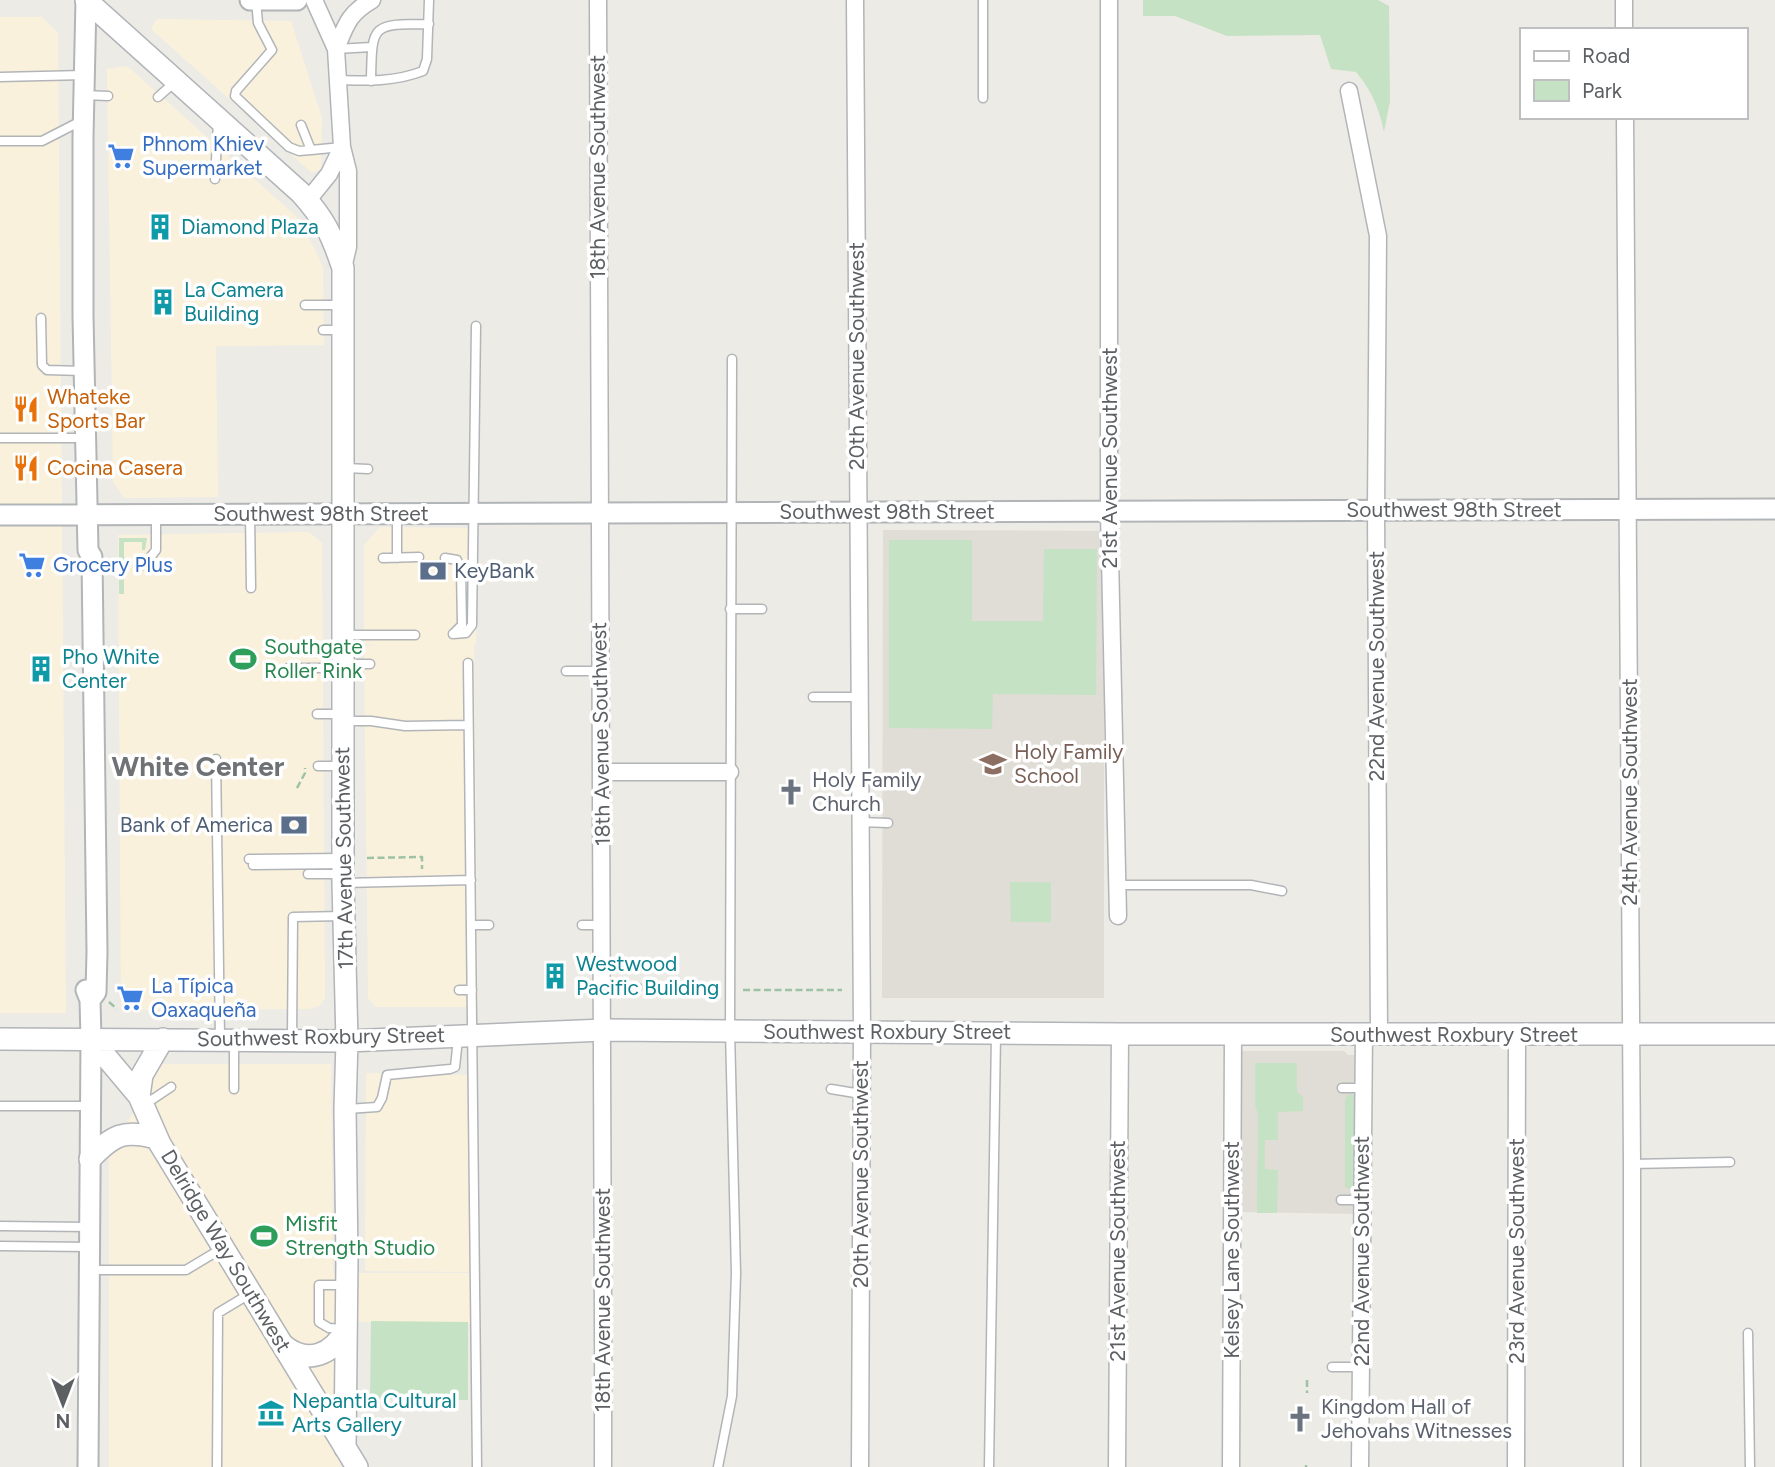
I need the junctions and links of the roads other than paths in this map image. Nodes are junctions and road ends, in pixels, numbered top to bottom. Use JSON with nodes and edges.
{"nodes":[{"id":1,"x":86,"y":0,"type":"edge"},
{"id":2,"x":250,"y":0,"type":"edge"},
{"id":3,"x":256,"y":0,"type":"edge"},
{"id":4,"x":297,"y":0,"type":"edge"},
{"id":5,"x":314,"y":0,"type":"edge"},
{"id":6,"x":372,"y":0,"type":"edge"},
{"id":7,"x":429,"y":0,"type":"edge"},
{"id":8,"x":598,"y":0,"type":"edge"},
{"id":9,"x":855,"y":0,"type":"edge"},
{"id":10,"x":983,"y":0,"type":"edge"},
{"id":11,"x":1109,"y":0,"type":"edge"},
{"id":12,"x":1624,"y":0,"type":"edge"},
{"id":13,"x":429,"y":24,"type":"junction"},
{"id":14,"x":1625,"y":28,"type":"edge"},
{"id":15,"x":372,"y":47,"type":"junction"},
{"id":16,"x":336,"y":49,"type":"junction"},
{"id":17,"x":85,"y":75,"type":"junction"},
{"id":18,"x":0,"y":77,"type":"edge"},
{"id":19,"x":337,"y":80,"type":"junction"},
{"id":20,"x":176,"y":81,"type":"junction"},
{"id":21,"x":371,"y":81,"type":"junction"},
{"id":22,"x":1349,"y":91,"type":"dead end"},
{"id":23,"x":84,"y":95,"type":"junction"},
{"id":24,"x":108,"y":96,"type":"dead end"},
{"id":25,"x":158,"y":97,"type":"dead end"},
{"id":26,"x":983,"y":98,"type":"dead end"},
{"id":27,"x":218,"y":119,"type":"junction"},
{"id":28,"x":1625,"y":119,"type":"edge"},
{"id":29,"x":83,"y":120,"type":"junction"},
{"id":30,"x":301,"y":125,"type":"dead end"},
{"id":31,"x":0,"y":141,"type":"edge"},
{"id":32,"x":342,"y":147,"type":"junction"},
{"id":33,"x":310,"y":150,"type":"junction"},
{"id":34,"x":215,"y":179,"type":"dead end"},
{"id":35,"x":308,"y":200,"type":"junction"},
{"id":36,"x":303,"y":225,"type":"dead end"},
{"id":37,"x":329,"y":228,"type":"junction"},
{"id":38,"x":343,"y":268,"type":"junction"},
{"id":39,"x":304,"y":305,"type":"dead end"},
{"id":40,"x":343,"y":305,"type":"junction"},
{"id":41,"x":41,"y":318,"type":"dead end"},
{"id":42,"x":476,"y":326,"type":"dead end"},
{"id":43,"x":732,"y":359,"type":"dead end"},
{"id":44,"x":83,"y":371,"type":"junction"},
{"id":45,"x":0,"y":438,"type":"edge"},
{"id":46,"x":85,"y":438,"type":"junction"},
{"id":47,"x":342,"y":468,"type":"junction"},
{"id":48,"x":368,"y":469,"type":"dead end"},
{"id":49,"x":1775,"y":509,"type":"edge"},
{"id":50,"x":1376,"y":510,"type":"junction"},
{"id":51,"x":1628,"y":510,"type":"junction"},
{"id":52,"x":859,"y":512,"type":"junction"},
{"id":53,"x":1109,"y":512,"type":"junction"},
{"id":54,"x":473,"y":513,"type":"junction"},
{"id":55,"x":598,"y":513,"type":"junction"},
{"id":56,"x":731,"y":513,"type":"junction"},
{"id":57,"x":156,"y":514,"type":"junction"},
{"id":58,"x":250,"y":514,"type":"junction"},
{"id":59,"x":341,"y":514,"type":"junction"},
{"id":60,"x":397,"y":514,"type":"junction"},
{"id":61,"x":0,"y":515,"type":"edge"},
{"id":62,"x":88,"y":515,"type":"junction"},
{"id":63,"x":419,"y":557,"type":"dead end"},
{"id":64,"x":383,"y":558,"type":"dead end"},
{"id":65,"x":397,"y":558,"type":"junction"},
{"id":66,"x":445,"y":558,"type":"dead end"},
{"id":67,"x":144,"y":565,"type":"dead end"},
{"id":68,"x":251,"y":588,"type":"dead end"},
{"id":69,"x":730,"y":609,"type":"junction"},
{"id":70,"x":762,"y":609,"type":"dead end"},
{"id":71,"x":342,"y":635,"type":"junction"},
{"id":72,"x":415,"y":635,"type":"dead end"},
{"id":73,"x":468,"y":663,"type":"dead end"},
{"id":74,"x":370,"y":664,"type":"dead end"},
{"id":75,"x":342,"y":666,"type":"junction"},
{"id":76,"x":289,"y":668,"type":"dead end"},
{"id":77,"x":566,"y":671,"type":"dead end"},
{"id":78,"x":600,"y":671,"type":"junction"},
{"id":79,"x":813,"y":697,"type":"dead end"},
{"id":80,"x":860,"y":697,"type":"junction"},
{"id":81,"x":317,"y":714,"type":"dead end"},
{"id":82,"x":342,"y":718,"type":"junction"},
{"id":83,"x":468,"y":725,"type":"junction"},
{"id":84,"x":216,"y":759,"type":"dead end"},
{"id":85,"x":318,"y":766,"type":"dead end"},
{"id":86,"x":342,"y":766,"type":"junction"},
{"id":87,"x":601,"y":772,"type":"junction"},
{"id":88,"x":730,"y":772,"type":"junction"},
{"id":89,"x":860,"y":822,"type":"junction"},
{"id":90,"x":888,"y":823,"type":"dead end"},
{"id":91,"x":251,"y":862,"type":"dead end"},
{"id":92,"x":343,"y":870,"type":"junction"},
{"id":93,"x":308,"y":874,"type":"dead end"},
{"id":94,"x":471,"y":880,"type":"junction"},
{"id":95,"x":1118,"y":885,"type":"junction"},
{"id":96,"x":1282,"y":891,"type":"dead end"},
{"id":97,"x":343,"y":916,"type":"junction"},
{"id":98,"x":1118,"y":916,"type":"dead end"},
{"id":99,"x":471,"y":925,"type":"junction"},
{"id":100,"x":489,"y":925,"type":"dead end"},
{"id":101,"x":582,"y":925,"type":"dead end"},
{"id":102,"x":603,"y":925,"type":"junction"},
{"id":103,"x":604,"y":988,"type":"junction"},
{"id":104,"x":638,"y":988,"type":"dead end"},
{"id":105,"x":459,"y":990,"type":"dead end"},
{"id":106,"x":472,"y":990,"type":"junction"},
{"id":107,"x":604,"y":1030,"type":"junction"},
{"id":108,"x":730,"y":1031,"type":"junction"},
{"id":109,"x":862,"y":1031,"type":"junction"},
{"id":110,"x":996,"y":1032,"type":"junction"},
{"id":111,"x":1119,"y":1034,"type":"junction"},
{"id":112,"x":1233,"y":1034,"type":"junction"},
{"id":113,"x":1372,"y":1034,"type":"junction"},
{"id":114,"x":1775,"y":1034,"type":"edge"},
{"id":115,"x":466,"y":1035,"type":"junction"},
{"id":116,"x":1517,"y":1035,"type":"junction"},
{"id":117,"x":1632,"y":1036,"type":"junction"},
{"id":118,"x":0,"y":1039,"type":"edge"},
{"id":119,"x":91,"y":1039,"type":"junction"},
{"id":120,"x":163,"y":1039,"type":"junction"},
{"id":121,"x":227,"y":1039,"type":"junction"},
{"id":122,"x":292,"y":1040,"type":"junction"},
{"id":123,"x":347,"y":1041,"type":"junction"},
{"id":124,"x":171,"y":1087,"type":"dead end"},
{"id":125,"x":1342,"y":1088,"type":"dead end"},
{"id":126,"x":1364,"y":1088,"type":"junction"},
{"id":127,"x":234,"y":1089,"type":"dead end"},
{"id":128,"x":831,"y":1089,"type":"dead end"},
{"id":129,"x":861,"y":1094,"type":"junction"},
{"id":130,"x":141,"y":1101,"type":"junction"},
{"id":131,"x":0,"y":1106,"type":"edge"},
{"id":132,"x":91,"y":1106,"type":"junction"},
{"id":133,"x":345,"y":1109,"type":"junction"},
{"id":134,"x":156,"y":1138,"type":"junction"},
{"id":135,"x":90,"y":1158,"type":"junction"},
{"id":136,"x":1730,"y":1162,"type":"dead end"},
{"id":137,"x":1632,"y":1164,"type":"junction"},
{"id":138,"x":1341,"y":1200,"type":"dead end"},
{"id":139,"x":1362,"y":1200,"type":"junction"},
{"id":140,"x":0,"y":1226,"type":"edge"},
{"id":141,"x":90,"y":1227,"type":"junction"},
{"id":142,"x":0,"y":1246,"type":"edge"},
{"id":143,"x":90,"y":1247,"type":"junction"},
{"id":144,"x":224,"y":1248,"type":"junction"},
{"id":145,"x":89,"y":1270,"type":"junction"},
{"id":146,"x":251,"y":1293,"type":"junction"},
{"id":147,"x":346,"y":1329,"type":"junction"},
{"id":148,"x":1748,"y":1334,"type":"dead end"},
{"id":149,"x":282,"y":1344,"type":"junction"},
{"id":150,"x":1332,"y":1367,"type":"dead end"},
{"id":151,"x":1362,"y":1367,"type":"junction"},
{"id":152,"x":345,"y":1448,"type":"junction"},
{"id":153,"x":88,"y":1467,"type":"edge"},
{"id":154,"x":217,"y":1467,"type":"edge"},
{"id":155,"x":357,"y":1467,"type":"edge"},
{"id":156,"x":477,"y":1467,"type":"edge"},
{"id":157,"x":603,"y":1467,"type":"edge"},
{"id":158,"x":718,"y":1467,"type":"edge"},
{"id":159,"x":860,"y":1467,"type":"edge"},
{"id":160,"x":989,"y":1467,"type":"edge"},
{"id":161,"x":1117,"y":1467,"type":"edge"},
{"id":162,"x":1231,"y":1467,"type":"edge"},
{"id":163,"x":1360,"y":1467,"type":"edge"},
{"id":164,"x":1516,"y":1467,"type":"edge"},
{"id":165,"x":1632,"y":1467,"type":"edge"},
{"id":166,"x":1750,"y":1467,"type":"edge"}],
"edges":[{"from":1,"to":17,"type":"street"},
{"from":1,"to":20,"type":"main road","name":"17th Avenue Southwest"},
{"from":2,"to":3,"type":"street"},
{"from":3,"to":4,"type":"street"},
{"from":3,"to":33,"type":"lane"},
{"from":5,"to":16,"type":"street","name":"17th Avenue Southwest"},
{"from":6,"to":16,"type":"street","name":"17th Avenue Southwest"},
{"from":7,"to":13,"type":"lane"},
{"from":8,"to":55,"type":"street","name":"18th Avenue Southwest"},
{"from":9,"to":52,"type":"street","name":"20th Avenue Southwest"},
{"from":10,"to":26,"type":"lane"},
{"from":11,"to":53,"type":"street","name":"21st Avenue Southwest"},
{"from":12,"to":14,"type":"street"},
{"from":13,"to":15,"type":"lane"},
{"from":13,"to":21,"type":"lane"},
{"from":15,"to":16,"type":"lane"},
{"from":15,"to":21,"type":"lane"},
{"from":16,"to":19,"type":"street","name":"17th Avenue Southwest"},
{"from":17,"to":18,"type":"lane"},
{"from":17,"to":23,"type":"street"},
{"from":19,"to":21,"type":"lane"},
{"from":19,"to":32,"type":"street","name":"17th Avenue Southwest"},
{"from":20,"to":25,"type":"lane"},
{"from":20,"to":27,"type":"main road","name":"17th Avenue Southwest"},
{"from":22,"to":50,"type":"street","name":"22nd Avenue Southwest"},
{"from":23,"to":24,"type":"lane"},
{"from":23,"to":29,"type":"street"},
{"from":27,"to":34,"type":"lane"},
{"from":27,"to":35,"type":"main road","name":"17th Avenue Southwest"},
{"from":28,"to":51,"type":"street","name":"24th Avenue Southwest"},
{"from":29,"to":31,"type":"lane"},
{"from":29,"to":44,"type":"street"},
{"from":30,"to":33,"type":"lane"},
{"from":32,"to":33,"type":"lane"},
{"from":32,"to":35,"type":"street"},
{"from":32,"to":38,"type":"street","name":"17th Avenue Southwest"},
{"from":35,"to":37,"type":"main road","name":"17th Avenue Southwest"},
{"from":36,"to":37,"type":"lane"},
{"from":37,"to":38,"type":"main road","name":"17th Avenue Southwest"},
{"from":38,"to":40,"type":"main road","name":"17th Avenue Southwest"},
{"from":39,"to":40,"type":"lane"},
{"from":40,"to":47,"type":"main road","name":"17th Avenue Southwest"},
{"from":41,"to":44,"type":"lane"},
{"from":42,"to":54,"type":"lane"},
{"from":43,"to":56,"type":"lane"},
{"from":44,"to":46,"type":"street"},
{"from":45,"to":46,"type":"lane"},
{"from":46,"to":62,"type":"street"},
{"from":47,"to":48,"type":"lane"},
{"from":47,"to":59,"type":"main road","name":"17th Avenue Southwest"},
{"from":49,"to":51,"type":"street","name":"Southwest 98th Street"},
{"from":50,"to":51,"type":"street","name":"Southwest 98th Street"},
{"from":50,"to":53,"type":"street","name":"Southwest 98th Street"},
{"from":50,"to":113,"type":"street","name":"22nd Avenue Southwest"},
{"from":51,"to":117,"type":"street","name":"24th Avenue Southwest"},
{"from":52,"to":53,"type":"street","name":"Southwest 98th Street"},
{"from":52,"to":56,"type":"street","name":"Southwest 98th Street"},
{"from":52,"to":80,"type":"street","name":"20th Avenue Southwest"},
{"from":53,"to":95,"type":"street","name":"21st Avenue Southwest"},
{"from":54,"to":55,"type":"street","name":"Southwest 98th Street"},
{"from":54,"to":60,"type":"street","name":"Southwest 98th Street"},
{"from":54,"to":66,"type":"lane"},
{"from":55,"to":56,"type":"street","name":"Southwest 98th Street"},
{"from":55,"to":78,"type":"street","name":"18th Avenue Southwest"},
{"from":56,"to":69,"type":"lane"},
{"from":57,"to":58,"type":"street","name":"Southwest 98th Street"},
{"from":57,"to":62,"type":"street","name":"Southwest 98th Street"},
{"from":57,"to":67,"type":"lane"},
{"from":58,"to":59,"type":"street","name":"Southwest 98th Street"},
{"from":58,"to":68,"type":"lane"},
{"from":59,"to":60,"type":"street","name":"Southwest 98th Street"},
{"from":59,"to":71,"type":"main road","name":"17th Avenue Southwest"},
{"from":60,"to":65,"type":"lane"},
{"from":61,"to":62,"type":"street","name":"Southwest 98th Street"},
{"from":62,"to":119,"type":"street"},
{"from":63,"to":65,"type":"lane"},
{"from":64,"to":65,"type":"lane"},
{"from":69,"to":70,"type":"lane"},
{"from":69,"to":88,"type":"lane"},
{"from":71,"to":72,"type":"lane"},
{"from":71,"to":75,"type":"main road","name":"17th Avenue Southwest"},
{"from":73,"to":83,"type":"lane"},
{"from":74,"to":75,"type":"lane"},
{"from":75,"to":76,"type":"lane"},
{"from":75,"to":82,"type":"main road","name":"17th Avenue Southwest"},
{"from":77,"to":78,"type":"lane"},
{"from":78,"to":87,"type":"street","name":"18th Avenue Southwest"},
{"from":79,"to":80,"type":"lane"},
{"from":80,"to":89,"type":"street","name":"20th Avenue Southwest"},
{"from":81,"to":82,"type":"lane"},
{"from":82,"to":83,"type":"lane"},
{"from":82,"to":86,"type":"main road","name":"17th Avenue Southwest"},
{"from":83,"to":94,"type":"lane"},
{"from":84,"to":121,"type":"lane"},
{"from":85,"to":86,"type":"lane"},
{"from":86,"to":92,"type":"main road","name":"17th Avenue Southwest"},
{"from":87,"to":88,"type":"street"},
{"from":87,"to":102,"type":"street","name":"18th Avenue Southwest"},
{"from":88,"to":108,"type":"lane"},
{"from":89,"to":90,"type":"lane"},
{"from":89,"to":109,"type":"street","name":"20th Avenue Southwest"},
{"from":91,"to":92,"type":"lane"},
{"from":92,"to":93,"type":"lane"},
{"from":92,"to":94,"type":"lane"},
{"from":92,"to":97,"type":"main road","name":"17th Avenue Southwest"},
{"from":94,"to":99,"type":"lane"},
{"from":95,"to":96,"type":"lane"},
{"from":95,"to":98,"type":"street","name":"21st Avenue Southwest"},
{"from":97,"to":122,"type":"lane"},
{"from":97,"to":123,"type":"main road","name":"17th Avenue Southwest"},
{"from":99,"to":100,"type":"lane"},
{"from":99,"to":106,"type":"lane"},
{"from":101,"to":102,"type":"lane"},
{"from":102,"to":103,"type":"street","name":"18th Avenue Southwest"},
{"from":103,"to":104,"type":"lane"},
{"from":103,"to":107,"type":"street","name":"18th Avenue Southwest"},
{"from":105,"to":106,"type":"lane"},
{"from":106,"to":115,"type":"lane"},
{"from":107,"to":108,"type":"main road","name":"Southwest Roxbury Street"},
{"from":107,"to":115,"type":"main road","name":"Southwest Roxbury Street"},
{"from":107,"to":157,"type":"street","name":"18th Avenue Southwest"},
{"from":108,"to":109,"type":"main road","name":"Southwest Roxbury Street"},
{"from":108,"to":158,"type":"lane"},
{"from":109,"to":110,"type":"main road","name":"Southwest Roxbury Street"},
{"from":109,"to":129,"type":"street","name":"20th Avenue Southwest"},
{"from":110,"to":111,"type":"main road","name":"Southwest Roxbury Street"},
{"from":110,"to":160,"type":"lane"},
{"from":111,"to":112,"type":"main road","name":"Southwest Roxbury Street"},
{"from":111,"to":161,"type":"street","name":"21st Avenue Southwest"},
{"from":112,"to":113,"type":"main road","name":"Southwest Roxbury Street"},
{"from":112,"to":162,"type":"street","name":"Kelsey Lane Southwest"},
{"from":113,"to":116,"type":"main road","name":"Southwest Roxbury Street"},
{"from":113,"to":126,"type":"street","name":"22nd Avenue Southwest"},
{"from":114,"to":117,"type":"main road","name":"Southwest Roxbury Street"},
{"from":115,"to":123,"type":"main road","name":"Southwest Roxbury Street"},
{"from":115,"to":133,"type":"lane"},
{"from":115,"to":156,"type":"lane"},
{"from":116,"to":117,"type":"main road","name":"Southwest Roxbury Street"},
{"from":116,"to":164,"type":"street","name":"23rd Avenue Southwest"},
{"from":117,"to":137,"type":"street","name":"24th Avenue Southwest"},
{"from":118,"to":119,"type":"main road","name":"Southwest Roxbury Street"},
{"from":119,"to":120,"type":"main road","name":"Southwest Roxbury Street"},
{"from":119,"to":130,"type":"main road","name":"Delridge Way Southwest"},
{"from":119,"to":132,"type":"street"},
{"from":120,"to":121,"type":"main road","name":"Southwest Roxbury Street"},
{"from":120,"to":130,"type":"main road"},
{"from":121,"to":122,"type":"main road","name":"Southwest Roxbury Street"},
{"from":121,"to":127,"type":"lane"},
{"from":122,"to":123,"type":"main road","name":"Southwest Roxbury Street"},
{"from":123,"to":133,"type":"main road","name":"17th Avenue Southwest"},
{"from":124,"to":130,"type":"lane"},
{"from":125,"to":126,"type":"lane"},
{"from":126,"to":139,"type":"street","name":"22nd Avenue Southwest"},
{"from":128,"to":129,"type":"lane"},
{"from":129,"to":159,"type":"street","name":"20th Avenue Southwest"},
{"from":130,"to":134,"type":"main road","name":"Delridge Way Southwest"},
{"from":131,"to":132,"type":"lane"},
{"from":132,"to":135,"type":"street"},
{"from":133,"to":147,"type":"main road","name":"17th Avenue Southwest"},
{"from":134,"to":135,"type":"main road"},
{"from":134,"to":144,"type":"main road","name":"Delridge Way Southwest"},
{"from":135,"to":141,"type":"street"},
{"from":136,"to":137,"type":"lane"},
{"from":137,"to":165,"type":"street","name":"24th Avenue Southwest"},
{"from":138,"to":139,"type":"lane"},
{"from":139,"to":151,"type":"street","name":"22nd Avenue Southwest"},
{"from":140,"to":141,"type":"lane"},
{"from":141,"to":143,"type":"street"},
{"from":142,"to":143,"type":"lane"},
{"from":143,"to":145,"type":"street"},
{"from":144,"to":145,"type":"lane"},
{"from":144,"to":146,"type":"main road","name":"Delridge Way Southwest"},
{"from":145,"to":153,"type":"street"},
{"from":146,"to":149,"type":"main road","name":"Delridge Way Southwest"},
{"from":146,"to":154,"type":"lane"},
{"from":147,"to":149,"type":"main road"},
{"from":147,"to":152,"type":"main road","name":"17th Avenue Southwest"},
{"from":148,"to":166,"type":"lane"},
{"from":149,"to":152,"type":"main road","name":"Delridge Way Southwest"},
{"from":150,"to":151,"type":"lane"},
{"from":151,"to":163,"type":"street","name":"22nd Avenue Southwest"},
{"from":152,"to":155,"type":"main road","name":"Delridge Way Southwest"}]}
